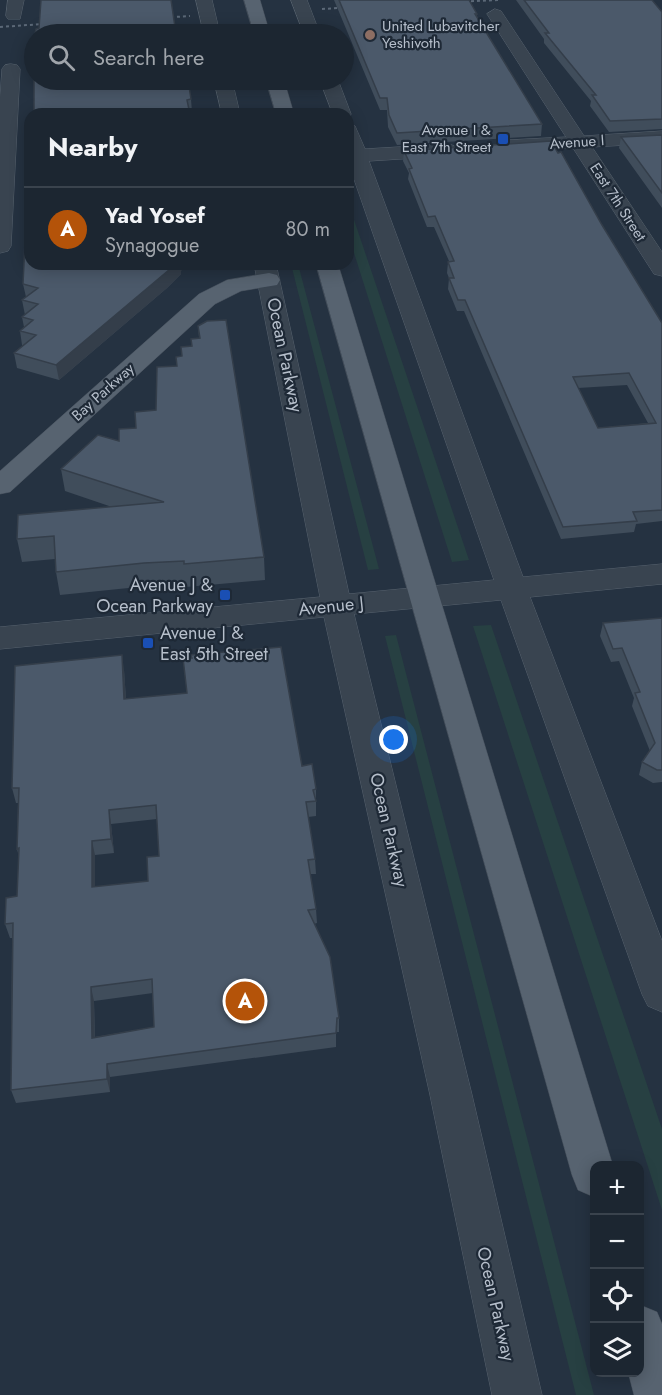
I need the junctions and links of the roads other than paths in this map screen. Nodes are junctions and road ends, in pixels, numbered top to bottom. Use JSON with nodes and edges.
{"nodes":[{"id":1,"x":204,"y":0,"type":"edge"},
{"id":2,"x":252,"y":0,"type":"edge"},
{"id":3,"x":299,"y":0,"type":"edge"},
{"id":4,"x":495,"y":14,"type":"dead end"},
{"id":5,"x":210,"y":24,"type":"edge"},
{"id":6,"x":259,"y":24,"type":"edge"},
{"id":7,"x":308,"y":24,"type":"edge"},
{"id":8,"x":11,"y":69,"type":"edge"},
{"id":9,"x":225,"y":90,"type":"edge"},
{"id":10,"x":278,"y":90,"type":"edge"},
{"id":11,"x":333,"y":90,"type":"edge"},
{"id":12,"x":230,"y":108,"type":"edge"},
{"id":13,"x":283,"y":108,"type":"edge"},
{"id":14,"x":340,"y":108,"type":"edge"},
{"id":15,"x":662,"y":137,"type":"edge"},
{"id":16,"x":579,"y":142,"type":"junction"},
{"id":17,"x":485,"y":148,"type":"edge"},
{"id":18,"x":462,"y":149,"type":"edge"},
{"id":19,"x":354,"y":156,"type":"edge"},
{"id":20,"x":354,"y":159,"type":"edge"},
{"id":21,"x":9,"y":178,"type":"edge"},
{"id":22,"x":0,"y":246,"type":"edge"},
{"id":23,"x":662,"y":269,"type":"edge"},
{"id":24,"x":227,"y":270,"type":"edge"},
{"id":25,"x":329,"y":270,"type":"edge"},
{"id":26,"x":267,"y":272,"type":"edge"},
{"id":27,"x":207,"y":299,"type":"junction"},
{"id":28,"x":0,"y":486,"type":"edge"},
{"id":29,"x":662,"y":574,"type":"edge"},
{"id":30,"x":512,"y":589,"type":"junction"},
{"id":31,"x":425,"y":597,"type":"junction"},
{"id":32,"x":338,"y":606,"type":"junction"},
{"id":33,"x":0,"y":638,"type":"edge"},
{"id":34,"x":662,"y":994,"type":"edge"},
{"id":35,"x":590,"y":1161,"type":"edge"},
{"id":36,"x":644,"y":1346,"type":"edge"},
{"id":37,"x":517,"y":1395,"type":"edge"},
{"id":38,"x":659,"y":1395,"type":"edge"}],
"edges":[{"from":1,"to":5,"type":"street"},
{"from":2,"to":6,"type":"main road"},
{"from":3,"to":7,"type":"street"},
{"from":4,"to":16,"type":"street","name":"East 7th Street"},
{"from":8,"to":21,"type":"street"},
{"from":9,"to":12,"type":"street"},
{"from":10,"to":13,"type":"main road"},
{"from":11,"to":14,"type":"street"},
{"from":15,"to":16,"type":"street","name":"Avenue I"},
{"from":16,"to":17,"type":"street","name":"Avenue I"},
{"from":16,"to":23,"type":"street","name":"East 7th Street"},
{"from":18,"to":19,"type":"street"},
{"from":20,"to":30,"type":"street"},
{"from":21,"to":22,"type":"street"},
{"from":24,"to":27,"type":"main road","name":"Bay Parkway"},
{"from":25,"to":31,"type":"main road"},
{"from":26,"to":27,"type":"main road","name":"Bay Parkway"},
{"from":26,"to":32,"type":"street","name":"Ocean Parkway"},
{"from":27,"to":28,"type":"main road","name":"Bay Parkway"},
{"from":29,"to":30,"type":"street","name":"Avenue J"},
{"from":30,"to":31,"type":"street","name":"Avenue J"},
{"from":30,"to":34,"type":"street"},
{"from":31,"to":32,"type":"street","name":"Avenue J"},
{"from":31,"to":35,"type":"main road"},
{"from":32,"to":33,"type":"street","name":"Avenue J"},
{"from":32,"to":37,"type":"street","name":"Ocean Parkway"},
{"from":36,"to":38,"type":"main road"}]}
